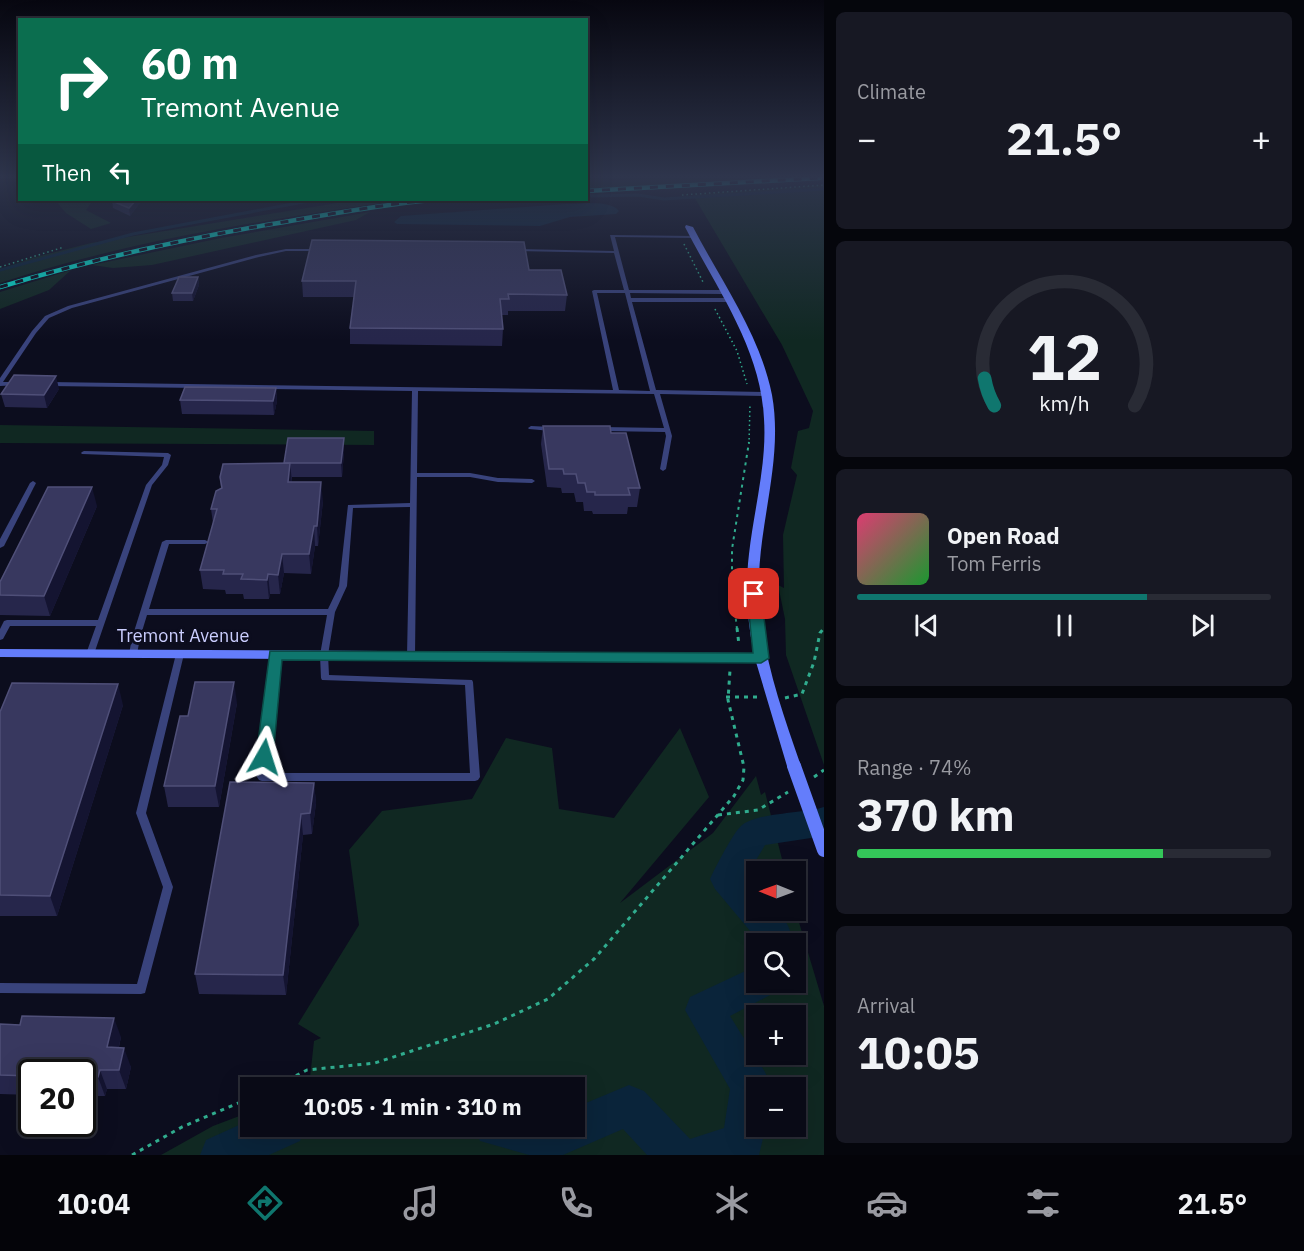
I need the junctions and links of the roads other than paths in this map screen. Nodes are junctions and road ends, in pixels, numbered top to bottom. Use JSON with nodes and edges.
{"nodes":[{"id":1,"x":691,"y":232,"type":"joint"},
{"id":2,"x":327,"y":250,"type":"edge"},
{"id":3,"x":514,"y":250,"type":"edge"},
{"id":4,"x":615,"y":252,"type":"junction"},
{"id":5,"x":626,"y":292,"type":"junction"},
{"id":6,"x":725,"y":296,"type":"junction"},
{"id":7,"x":629,"y":300,"type":"junction"},
{"id":8,"x":0,"y":383,"type":"edge"},
{"id":9,"x":23,"y":384,"type":"edge"},
{"id":10,"x":47,"y":384,"type":"edge"},
{"id":11,"x":415,"y":390,"type":"junction"},
{"id":12,"x":616,"y":391,"type":"junction"},
{"id":13,"x":655,"y":392,"type":"junction"},
{"id":14,"x":767,"y":394,"type":"junction"},
{"id":15,"x":531,"y":428,"type":"dead end"},
{"id":16,"x":554,"y":429,"type":"edge"},
{"id":17,"x":599,"y":429,"type":"edge"},
{"id":18,"x":667,"y":430,"type":"junction"},
{"id":19,"x":84,"y":453,"type":"dead end"},
{"id":20,"x":663,"y":469,"type":"dead end"},
{"id":21,"x":414,"y":475,"type":"junction"},
{"id":22,"x":532,"y":481,"type":"dead end"},
{"id":23,"x":33,"y":483,"type":"dead end"},
{"id":24,"x":413,"y":506,"type":"junction"},
{"id":25,"x":205,"y":542,"type":"edge"},
{"id":26,"x":0,"y":546,"type":"edge"},
{"id":27,"x":144,"y":612,"type":"junction"},
{"id":28,"x":331,"y":612,"type":"junction"},
{"id":29,"x":101,"y":623,"type":"junction"},
{"id":30,"x":0,"y":638,"type":"edge"},
{"id":31,"x":0,"y":653,"type":"edge"},
{"id":32,"x":90,"y":654,"type":"junction"},
{"id":33,"x":133,"y":654,"type":"junction"},
{"id":34,"x":180,"y":654,"type":"junction"},
{"id":35,"x":275,"y":655,"type":"junction"},
{"id":36,"x":324,"y":655,"type":"junction"},
{"id":37,"x":411,"y":656,"type":"junction"},
{"id":38,"x":761,"y":658,"type":"junction"},
{"id":39,"x":824,"y":850,"type":"edge"},
{"id":40,"x":0,"y":988,"type":"edge"}],
"edges":[{"from":1,"to":4,"type":"lane"},
{"from":1,"to":6,"type":"street"},
{"from":2,"to":8,"type":"lane"},
{"from":3,"to":4,"type":"lane"},
{"from":4,"to":5,"type":"lane"},
{"from":5,"to":6,"type":"lane"},
{"from":5,"to":7,"type":"lane"},
{"from":5,"to":12,"type":"lane"},
{"from":6,"to":7,"type":"lane"},
{"from":6,"to":14,"type":"street"},
{"from":7,"to":13,"type":"lane"},
{"from":8,"to":9,"type":"lane"},
{"from":10,"to":11,"type":"lane"},
{"from":11,"to":12,"type":"lane"},
{"from":11,"to":21,"type":"lane"},
{"from":12,"to":13,"type":"lane"},
{"from":13,"to":14,"type":"lane"},
{"from":13,"to":18,"type":"lane"},
{"from":14,"to":38,"type":"street"},
{"from":15,"to":16,"type":"lane"},
{"from":17,"to":18,"type":"lane"},
{"from":18,"to":20,"type":"lane"},
{"from":19,"to":29,"type":"lane"},
{"from":21,"to":22,"type":"lane"},
{"from":21,"to":24,"type":"lane"},
{"from":23,"to":26,"type":"lane"},
{"from":24,"to":28,"type":"lane"},
{"from":24,"to":37,"type":"lane"},
{"from":25,"to":27,"type":"lane"},
{"from":27,"to":28,"type":"lane"},
{"from":27,"to":33,"type":"lane"},
{"from":28,"to":36,"type":"lane"},
{"from":29,"to":30,"type":"lane"},
{"from":29,"to":32,"type":"lane"},
{"from":31,"to":32,"type":"street","name":"Tremont Avenue"},
{"from":32,"to":33,"type":"street","name":"Tremont Avenue"},
{"from":33,"to":34,"type":"street","name":"Tremont Avenue"},
{"from":34,"to":35,"type":"street","name":"Tremont Avenue"},
{"from":34,"to":40,"type":"lane"},
{"from":35,"to":36,"type":"street","name":"Tremont Avenue"},
{"from":35,"to":36,"type":"lane"},
{"from":36,"to":37,"type":"street","name":"Tremont Avenue"},
{"from":37,"to":38,"type":"street","name":"Tremont Avenue"},
{"from":38,"to":39,"type":"street","bridge":true}]}
